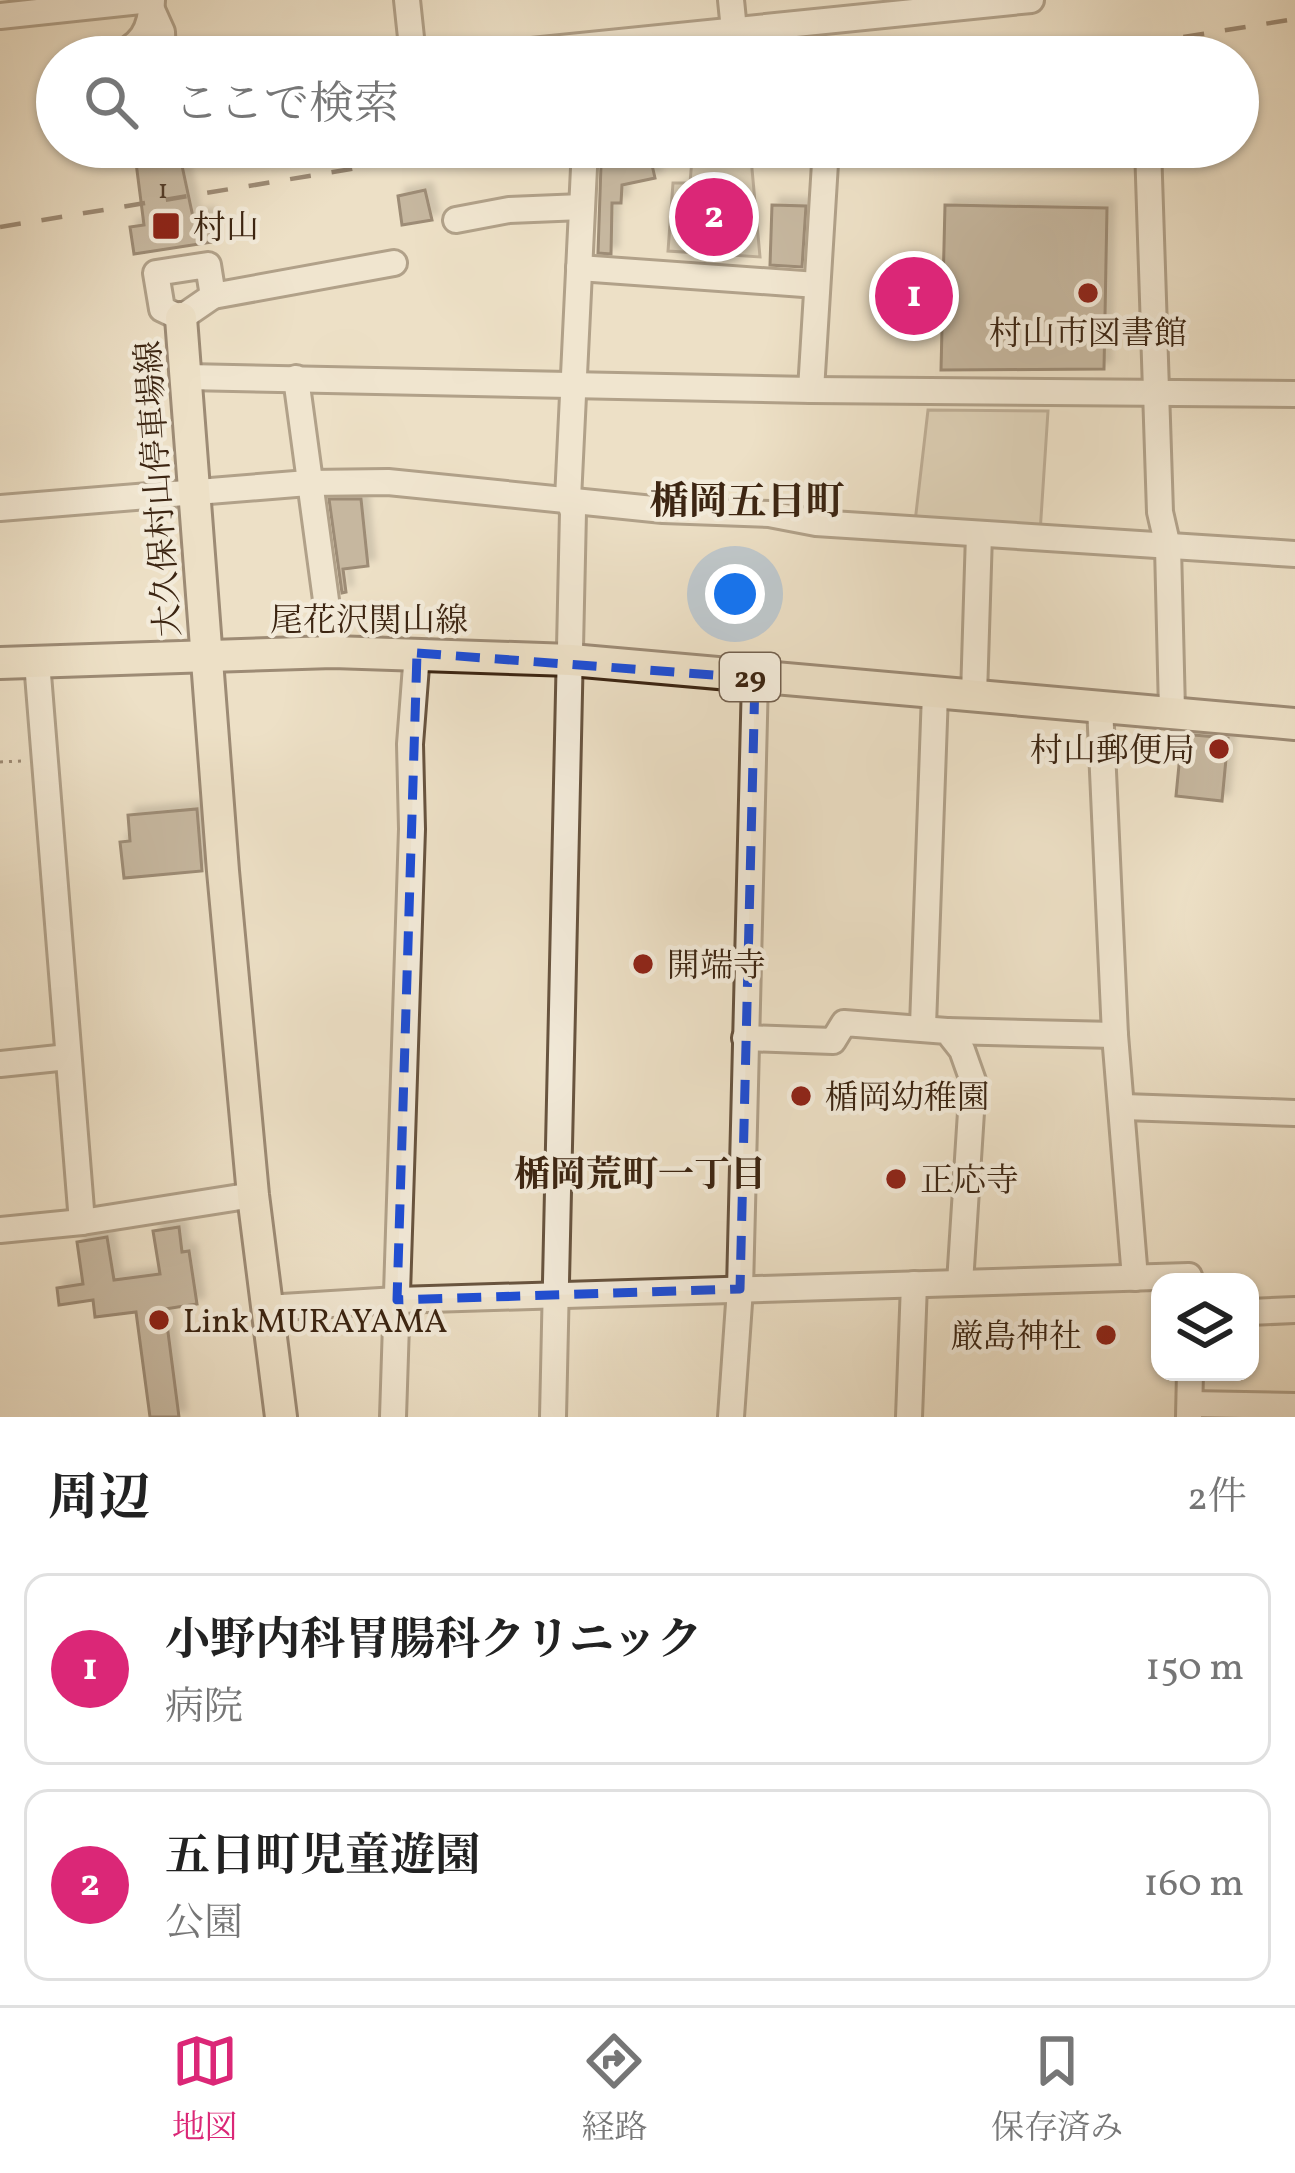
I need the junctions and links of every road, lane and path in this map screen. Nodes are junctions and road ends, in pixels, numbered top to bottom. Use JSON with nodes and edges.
{"nodes":[{"id":1,"x":407,"y":0,"type":"edge"},
{"id":2,"x":731,"y":0,"type":"edge"},
{"id":3,"x":1031,"y":0,"type":"edge"},
{"id":4,"x":152,"y":3,"type":"edge"},
{"id":5,"x":0,"y":16,"type":"edge"},
{"id":6,"x":734,"y":30,"type":"junction"},
{"id":7,"x":144,"y":36,"type":"edge"},
{"id":8,"x":161,"y":36,"type":"edge"},
{"id":9,"x":411,"y":36,"type":"edge"},
{"id":10,"x":676,"y":36,"type":"edge"},
{"id":11,"x":584,"y":168,"type":"dead end"},
{"id":12,"x":825,"y":168,"type":"edge"},
{"id":13,"x":1149,"y":168,"type":"edge"},
{"id":14,"x":582,"y":207,"type":"junction"},
{"id":15,"x":456,"y":220,"type":"dead end"},
{"id":16,"x":394,"y":263,"type":"dead end"},
{"id":17,"x":579,"y":268,"type":"junction"},
{"id":18,"x":817,"y":285,"type":"junction"},
{"id":19,"x":213,"y":296,"type":"junction"},
{"id":20,"x":181,"y":318,"type":"junction"},
{"id":21,"x":187,"y":377,"type":"junction"},
{"id":22,"x":296,"y":378,"type":"junction"},
{"id":23,"x":573,"y":382,"type":"junction"},
{"id":24,"x":811,"y":390,"type":"junction"},
{"id":25,"x":1158,"y":390,"type":"junction"},
{"id":26,"x":1295,"y":394,"type":"edge"},
{"id":27,"x":308,"y":483,"type":"junction"},
{"id":28,"x":194,"y":492,"type":"junction"},
{"id":29,"x":568,"y":499,"type":"junction"},
{"id":30,"x":0,"y":508,"type":"edge"},
{"id":31,"x":979,"y":534,"type":"junction"},
{"id":32,"x":1168,"y":547,"type":"junction"},
{"id":33,"x":1295,"y":554,"type":"edge"},
{"id":34,"x":333,"y":652,"type":"junction"},
{"id":35,"x":417,"y":653,"type":"junction"},
{"id":36,"x":204,"y":656,"type":"junction"},
{"id":37,"x":571,"y":660,"type":"junction"},
{"id":38,"x":37,"y":662,"type":"junction"},
{"id":39,"x":0,"y":663,"type":"edge"},
{"id":40,"x":754,"y":678,"type":"junction"},
{"id":41,"x":935,"y":693,"type":"junction"},
{"id":42,"x":974,"y":695,"type":"junction"},
{"id":43,"x":1100,"y":706,"type":"junction"},
{"id":44,"x":1172,"y":711,"type":"junction"},
{"id":45,"x":1295,"y":724,"type":"edge"},
{"id":46,"x":43,"y":760,"type":"junction"},
{"id":47,"x":0,"y":762,"type":"edge"},
{"id":48,"x":935,"y":1028,"type":"junction"},
{"id":49,"x":1115,"y":1035,"type":"junction"},
{"id":50,"x":745,"y":1038,"type":"junction"},
{"id":51,"x":68,"y":1057,"type":"junction"},
{"id":52,"x":0,"y":1064,"type":"edge"},
{"id":53,"x":1124,"y":1107,"type":"junction"},
{"id":54,"x":1295,"y":1113,"type":"edge"},
{"id":55,"x":253,"y":1195,"type":"junction"},
{"id":56,"x":82,"y":1222,"type":"junction"},
{"id":57,"x":0,"y":1231,"type":"edge"},
{"id":58,"x":1151,"y":1277,"type":"edge"},
{"id":59,"x":1135,"y":1278,"type":"junction"},
{"id":60,"x":960,"y":1283,"type":"junction"},
{"id":61,"x":914,"y":1284,"type":"junction"},
{"id":62,"x":740,"y":1289,"type":"junction"},
{"id":63,"x":555,"y":1295,"type":"junction"},
{"id":64,"x":398,"y":1300,"type":"junction"},
{"id":65,"x":266,"y":1308,"type":"junction"},
{"id":66,"x":1295,"y":1310,"type":"edge"},
{"id":67,"x":1259,"y":1312,"type":"edge"},
{"id":68,"x":1295,"y":1406,"type":"edge"},
{"id":69,"x":1189,"y":1410,"type":"edge"},
{"id":70,"x":281,"y":1417,"type":"edge"},
{"id":71,"x":393,"y":1417,"type":"edge"},
{"id":72,"x":553,"y":1417,"type":"edge"},
{"id":73,"x":731,"y":1417,"type":"edge"},
{"id":74,"x":909,"y":1417,"type":"edge"}],
"edges":[{"from":1,"to":9,"type":"street"},
{"from":2,"to":6,"type":"street"},
{"from":3,"to":6,"type":"street"},
{"from":4,"to":5,"type":"street"},
{"from":4,"to":7,"type":"street"},
{"from":4,"to":8,"type":"street"},
{"from":6,"to":10,"type":"street"},
{"from":11,"to":14,"type":"street"},
{"from":12,"to":18,"type":"street"},
{"from":13,"to":25,"type":"street"},
{"from":14,"to":15,"type":"street"},
{"from":14,"to":17,"type":"street"},
{"from":16,"to":19,"type":"street"},
{"from":17,"to":18,"type":"street"},
{"from":17,"to":23,"type":"street"},
{"from":18,"to":24,"type":"street"},
{"from":19,"to":20,"type":"street"},
{"from":19,"to":20,"type":"street"},
{"from":20,"to":21,"type":"main road","name":"大久保村山停車場線"},
{"from":21,"to":22,"type":"street"},
{"from":21,"to":28,"type":"main road","name":"大久保村山停車場線"},
{"from":22,"to":23,"type":"street"},
{"from":22,"to":27,"type":"street"},
{"from":23,"to":24,"type":"street"},
{"from":23,"to":29,"type":"street"},
{"from":24,"to":25,"type":"street"},
{"from":25,"to":26,"type":"street"},
{"from":25,"to":32,"type":"street"},
{"from":27,"to":28,"type":"street"},
{"from":27,"to":29,"type":"street"},
{"from":27,"to":34,"type":"street"},
{"from":28,"to":30,"type":"street"},
{"from":28,"to":36,"type":"main road","name":"大久保村山停車場線"},
{"from":29,"to":31,"type":"street"},
{"from":29,"to":37,"type":"street"},
{"from":31,"to":32,"type":"street"},
{"from":31,"to":42,"type":"street"},
{"from":32,"to":33,"type":"street"},
{"from":32,"to":44,"type":"street"},
{"from":34,"to":35,"type":"main road","name":"尾花沢関山線","number":"29"},
{"from":34,"to":36,"type":"main road","name":"尾花沢関山線","number":"29"},
{"from":35,"to":37,"type":"main road","name":"尾花沢関山線","number":"29"},
{"from":35,"to":64,"type":"street"},
{"from":36,"to":38,"type":"main road","name":"尾花沢関山線"},
{"from":36,"to":55,"type":"main road"},
{"from":37,"to":40,"type":"main road","name":"尾花沢関山線","number":"29"},
{"from":37,"to":63,"type":"street"},
{"from":38,"to":39,"type":"main road","name":"尾花沢関山線"},
{"from":38,"to":46,"type":"street"},
{"from":40,"to":41,"type":"main road","name":"尾花沢関山線","number":"29"},
{"from":40,"to":50,"type":"street"},
{"from":41,"to":42,"type":"main road","name":"尾花沢関山線","number":"29"},
{"from":41,"to":48,"type":"street"},
{"from":42,"to":43,"type":"main road","name":"尾花沢関山線","number":"29"},
{"from":43,"to":44,"type":"main road","name":"尾花沢関山線","number":"29"},
{"from":43,"to":49,"type":"street"},
{"from":44,"to":45,"type":"main road","name":"尾花沢関山線","number":"29"},
{"from":46,"to":47,"type":"path"},
{"from":46,"to":51,"type":"street"},
{"from":48,"to":49,"type":"street"},
{"from":48,"to":50,"type":"street"},
{"from":48,"to":60,"type":"street"},
{"from":49,"to":53,"type":"street"},
{"from":50,"to":62,"type":"street"},
{"from":51,"to":52,"type":"street"},
{"from":51,"to":56,"type":"street"},
{"from":53,"to":54,"type":"street"},
{"from":53,"to":59,"type":"street"},
{"from":55,"to":56,"type":"street"},
{"from":55,"to":65,"type":"main road"},
{"from":56,"to":57,"type":"street"},
{"from":58,"to":59,"type":"street"},
{"from":59,"to":60,"type":"street"},
{"from":60,"to":61,"type":"street"},
{"from":61,"to":62,"type":"street"},
{"from":61,"to":74,"type":"street"},
{"from":62,"to":63,"type":"street"},
{"from":62,"to":73,"type":"street"},
{"from":63,"to":64,"type":"street"},
{"from":63,"to":72,"type":"street"},
{"from":64,"to":65,"type":"street"},
{"from":64,"to":71,"type":"street"},
{"from":65,"to":70,"type":"main road"},
{"from":66,"to":67,"type":"street"},
{"from":68,"to":69,"type":"street"}]}
